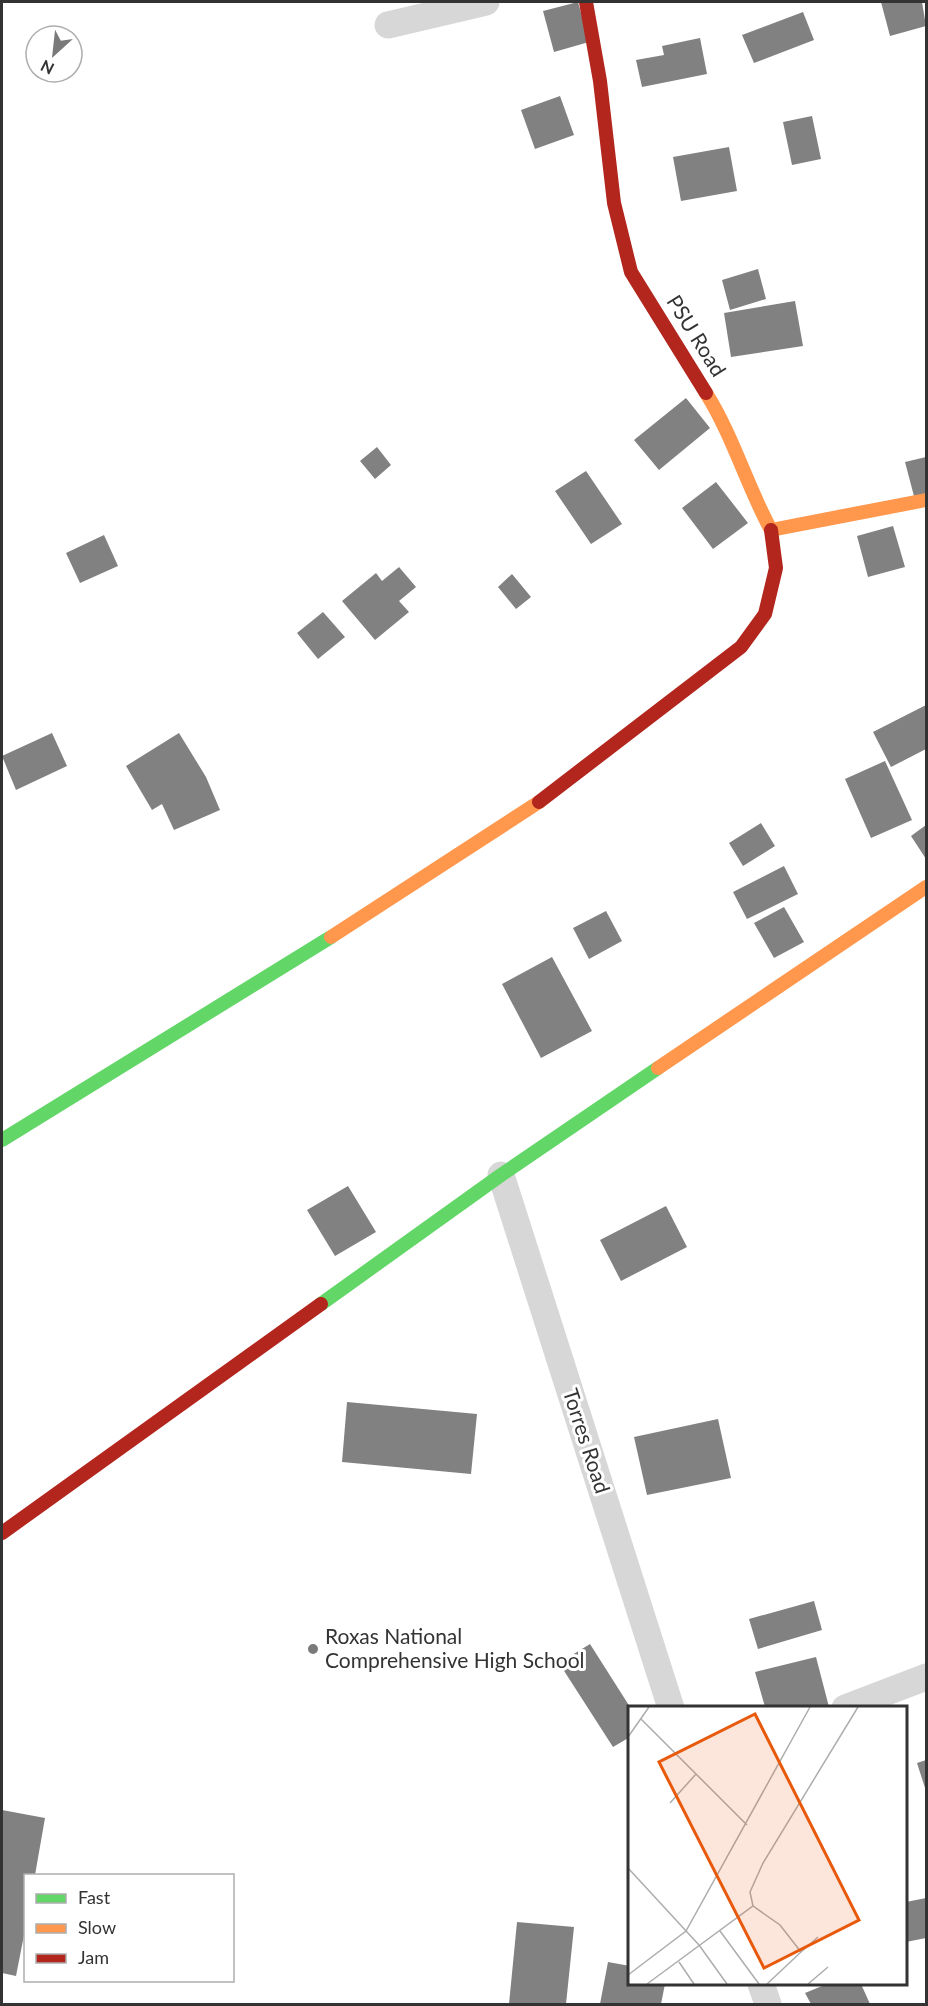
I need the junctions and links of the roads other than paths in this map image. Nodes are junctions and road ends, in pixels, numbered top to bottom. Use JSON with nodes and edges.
{"nodes":[{"id":1,"x":486,"y":2,"type":"edge"},
{"id":2,"x":586,"y":2,"type":"edge"},
{"id":3,"x":388,"y":25,"type":"dead end"},
{"id":4,"x":927,"y":500,"type":"edge"},
{"id":5,"x":771,"y":530,"type":"junction"},
{"id":6,"x":927,"y":887,"type":"edge"},
{"id":7,"x":2,"y":1140,"type":"edge"},
{"id":8,"x":501,"y":1175,"type":"junction"},
{"id":9,"x":2,"y":1533,"type":"edge"},
{"id":10,"x":927,"y":1677,"type":"edge"},
{"id":11,"x":671,"y":1706,"type":"edge"},
{"id":12,"x":848,"y":1706,"type":"edge"},
{"id":13,"x":762,"y":1985,"type":"edge"},
{"id":14,"x":768,"y":2004,"type":"edge"}],
"edges":[{"from":1,"to":3,"type":"street"},
{"from":2,"to":5,"type":"street","name":"PSU Road"},
{"from":4,"to":5,"type":"street"},
{"from":5,"to":7,"type":"street","name":"PSU Road"},
{"from":6,"to":8,"type":"street"},
{"from":8,"to":9,"type":"street"},
{"from":8,"to":11,"type":"street","name":"Torres Road"},
{"from":10,"to":12,"type":"street"},
{"from":13,"to":14,"type":"street"}]}
